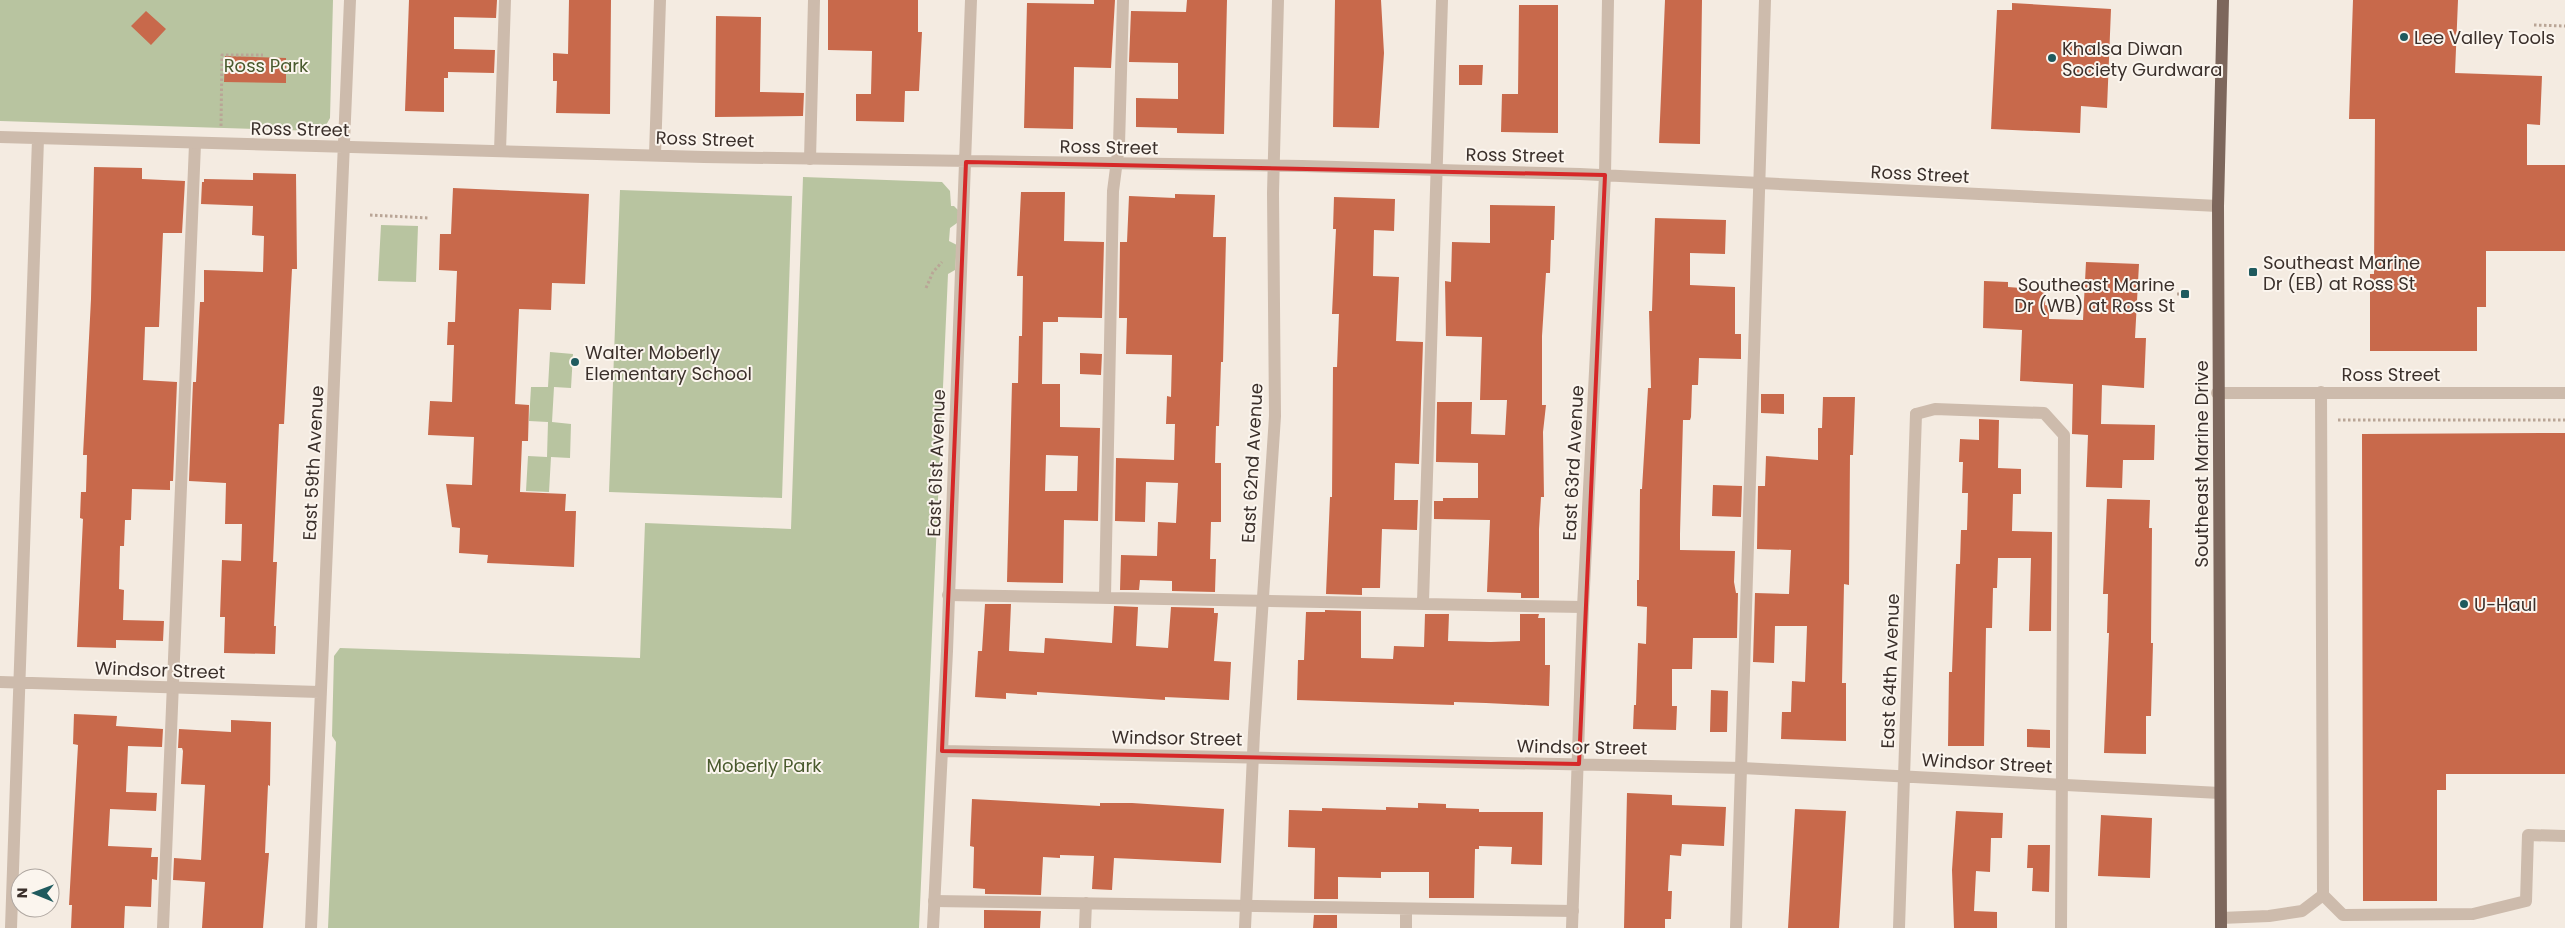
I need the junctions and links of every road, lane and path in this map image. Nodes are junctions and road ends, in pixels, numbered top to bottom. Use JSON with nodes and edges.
{"nodes":[{"id":1,"x":350,"y":0,"type":"edge"},
{"id":2,"x":505,"y":0,"type":"edge"},
{"id":3,"x":660,"y":0,"type":"edge"},
{"id":4,"x":814,"y":0,"type":"edge"},
{"id":5,"x":971,"y":0,"type":"edge"},
{"id":6,"x":1123,"y":0,"type":"edge"},
{"id":7,"x":1278,"y":0,"type":"edge"},
{"id":8,"x":1442,"y":0,"type":"edge"},
{"id":9,"x":1608,"y":0,"type":"edge"},
{"id":10,"x":1764,"y":0,"type":"edge"},
{"id":11,"x":2223,"y":0,"type":"edge"},
{"id":12,"x":2534,"y":26,"type":"dead end"},
{"id":13,"x":2565,"y":26,"type":"edge"},
{"id":14,"x":263,"y":55,"type":"dead end"},
{"id":15,"x":0,"y":137,"type":"edge"},
{"id":16,"x":38,"y":139,"type":"junction"},
{"id":17,"x":195,"y":144,"type":"junction"},
{"id":18,"x":220,"y":144,"type":"junction"},
{"id":19,"x":345,"y":148,"type":"junction"},
{"id":20,"x":500,"y":151,"type":"junction"},
{"id":21,"x":655,"y":155,"type":"junction"},
{"id":22,"x":810,"y":159,"type":"junction"},
{"id":23,"x":966,"y":162,"type":"junction"},
{"id":24,"x":1116,"y":165,"type":"junction"},
{"id":25,"x":1274,"y":166,"type":"junction"},
{"id":26,"x":1436,"y":171,"type":"junction"},
{"id":27,"x":1605,"y":175,"type":"junction"},
{"id":28,"x":1759,"y":183,"type":"junction"},
{"id":29,"x":2218,"y":206,"type":"junction"},
{"id":30,"x":370,"y":215,"type":"dead end"},
{"id":31,"x":428,"y":218,"type":"dead end"},
{"id":32,"x":942,"y":262,"type":"dead end"},
{"id":33,"x":926,"y":288,"type":"dead end"},
{"id":34,"x":2177,"y":294,"type":"dead end"},
{"id":35,"x":2185,"y":294,"type":"dead end"},
{"id":36,"x":2321,"y":392,"type":"junction"},
{"id":37,"x":2218,"y":393,"type":"junction"},
{"id":38,"x":2565,"y":393,"type":"edge"},
{"id":39,"x":2321,"y":420,"type":"junction"},
{"id":40,"x":2565,"y":420,"type":"edge"},
{"id":41,"x":948,"y":594,"type":"junction"},
{"id":42,"x":1105,"y":597,"type":"junction"},
{"id":43,"x":1262,"y":601,"type":"junction"},
{"id":44,"x":1423,"y":602,"type":"junction"},
{"id":45,"x":1583,"y":607,"type":"junction"},
{"id":46,"x":0,"y":682,"type":"edge"},
{"id":47,"x":20,"y":683,"type":"junction"},
{"id":48,"x":172,"y":688,"type":"junction"},
{"id":49,"x":319,"y":692,"type":"junction"},
{"id":50,"x":942,"y":751,"type":"junction"},
{"id":51,"x":1253,"y":757,"type":"junction"},
{"id":52,"x":1579,"y":764,"type":"junction"},
{"id":53,"x":1742,"y":768,"type":"junction"},
{"id":54,"x":1904,"y":777,"type":"junction"},
{"id":55,"x":2063,"y":784,"type":"junction"},
{"id":56,"x":2220,"y":793,"type":"junction"},
{"id":57,"x":2565,"y":836,"type":"edge"},
{"id":58,"x":2322,"y":895,"type":"junction"},
{"id":59,"x":934,"y":901,"type":"junction"},
{"id":60,"x":1086,"y":903,"type":"junction"},
{"id":61,"x":1246,"y":907,"type":"junction"},
{"id":62,"x":1406,"y":910,"type":"junction"},
{"id":63,"x":1572,"y":911,"type":"junction"},
{"id":64,"x":2221,"y":923,"type":"edge"},
{"id":65,"x":12,"y":928,"type":"edge"},
{"id":66,"x":163,"y":928,"type":"edge"},
{"id":67,"x":311,"y":928,"type":"edge"},
{"id":68,"x":933,"y":928,"type":"edge"},
{"id":69,"x":1085,"y":928,"type":"edge"},
{"id":70,"x":1245,"y":928,"type":"edge"},
{"id":71,"x":1406,"y":928,"type":"edge"},
{"id":72,"x":1572,"y":928,"type":"edge"},
{"id":73,"x":1736,"y":928,"type":"edge"},
{"id":74,"x":1899,"y":928,"type":"edge"},
{"id":75,"x":2061,"y":928,"type":"edge"}],
"edges":[{"from":1,"to":19,"type":"street","name":"East 59th Avenue"},
{"from":2,"to":20,"type":"street"},
{"from":3,"to":21,"type":"street"},
{"from":4,"to":22,"type":"street"},
{"from":5,"to":23,"type":"street","name":"East 61st Avenue"},
{"from":6,"to":24,"type":"street"},
{"from":7,"to":25,"type":"street","name":"East 62nd Avenue"},
{"from":8,"to":26,"type":"street"},
{"from":9,"to":27,"type":"street","name":"East 63rd Avenue"},
{"from":10,"to":28,"type":"street"},
{"from":11,"to":29,"type":"main road","name":"Southeast Marine Drive"},
{"from":12,"to":13,"type":"path"},
{"from":14,"to":18,"type":"path"},
{"from":15,"to":16,"type":"street","name":"Ross Street"},
{"from":16,"to":17,"type":"street","name":"Ross Street"},
{"from":16,"to":47,"type":"street"},
{"from":17,"to":18,"type":"street","name":"Ross Street"},
{"from":17,"to":48,"type":"street"},
{"from":18,"to":19,"type":"street","name":"Ross Street"},
{"from":19,"to":20,"type":"street","name":"Ross Street"},
{"from":19,"to":49,"type":"street","name":"East 59th Avenue"},
{"from":20,"to":21,"type":"street","name":"Ross Street"},
{"from":21,"to":22,"type":"street","name":"Ross Street"},
{"from":22,"to":23,"type":"street","name":"Ross Street"},
{"from":23,"to":24,"type":"street","name":"Ross Street"},
{"from":23,"to":41,"type":"street","name":"East 61st Avenue"},
{"from":24,"to":25,"type":"street","name":"Ross Street"},
{"from":24,"to":42,"type":"street"},
{"from":25,"to":26,"type":"street","name":"Ross Street"},
{"from":25,"to":43,"type":"street","name":"East 62nd Avenue"},
{"from":26,"to":27,"type":"street","name":"Ross Street"},
{"from":26,"to":44,"type":"street"},
{"from":27,"to":28,"type":"street","name":"Ross Street"},
{"from":27,"to":45,"type":"street","name":"East 63rd Avenue"},
{"from":28,"to":29,"type":"street","name":"Ross Street"},
{"from":28,"to":53,"type":"street"},
{"from":29,"to":37,"type":"main road","name":"Southeast Marine Drive"},
{"from":30,"to":31,"type":"path"},
{"from":32,"to":33,"type":"path"},
{"from":34,"to":35,"type":"path"},
{"from":36,"to":37,"type":"street","name":"Ross Street"},
{"from":36,"to":38,"type":"street","name":"Ross Street"},
{"from":36,"to":39,"type":"street"},
{"from":37,"to":56,"type":"main road","name":"Southeast Marine Drive"},
{"from":39,"to":40,"type":"path"},
{"from":39,"to":58,"type":"street"},
{"from":41,"to":42,"type":"street"},
{"from":41,"to":50,"type":"street","name":"East 61st Avenue"},
{"from":42,"to":43,"type":"street"},
{"from":43,"to":44,"type":"street"},
{"from":43,"to":51,"type":"street","name":"East 62nd Avenue"},
{"from":44,"to":45,"type":"street"},
{"from":45,"to":52,"type":"street","name":"East 63rd Avenue"},
{"from":46,"to":47,"type":"street","name":"Windsor Street"},
{"from":47,"to":48,"type":"street","name":"Windsor Street"},
{"from":47,"to":65,"type":"street"},
{"from":48,"to":49,"type":"street","name":"Windsor Street"},
{"from":48,"to":66,"type":"street"},
{"from":49,"to":67,"type":"street","name":"East 59th Avenue"},
{"from":50,"to":51,"type":"street","name":"Windsor Street"},
{"from":50,"to":59,"type":"street","name":"East 61st Avenue"},
{"from":51,"to":52,"type":"street","name":"Windsor Street"},
{"from":51,"to":61,"type":"street","name":"East 62nd Avenue"},
{"from":52,"to":53,"type":"street","name":"Windsor Street"},
{"from":52,"to":63,"type":"street","name":"East 63rd Avenue"},
{"from":53,"to":54,"type":"street","name":"Windsor Street"},
{"from":53,"to":73,"type":"street"},
{"from":54,"to":55,"type":"street","name":"Windsor Street"},
{"from":54,"to":55,"type":"street","name":"East 64th Avenue"},
{"from":54,"to":74,"type":"street","name":"East 64th Avenue"},
{"from":55,"to":56,"type":"street","name":"Windsor Street"},
{"from":55,"to":75,"type":"street"},
{"from":56,"to":64,"type":"main road","name":"Southeast Marine Drive"},
{"from":57,"to":58,"type":"street"},
{"from":58,"to":64,"type":"street"},
{"from":59,"to":60,"type":"street"},
{"from":59,"to":68,"type":"street","name":"East 61st Avenue"},
{"from":60,"to":61,"type":"street"},
{"from":60,"to":69,"type":"street"},
{"from":61,"to":62,"type":"street"},
{"from":61,"to":70,"type":"street","name":"East 62nd Avenue"},
{"from":62,"to":63,"type":"street"},
{"from":62,"to":71,"type":"street"},
{"from":63,"to":72,"type":"street","name":"East 63rd Avenue"}]}
